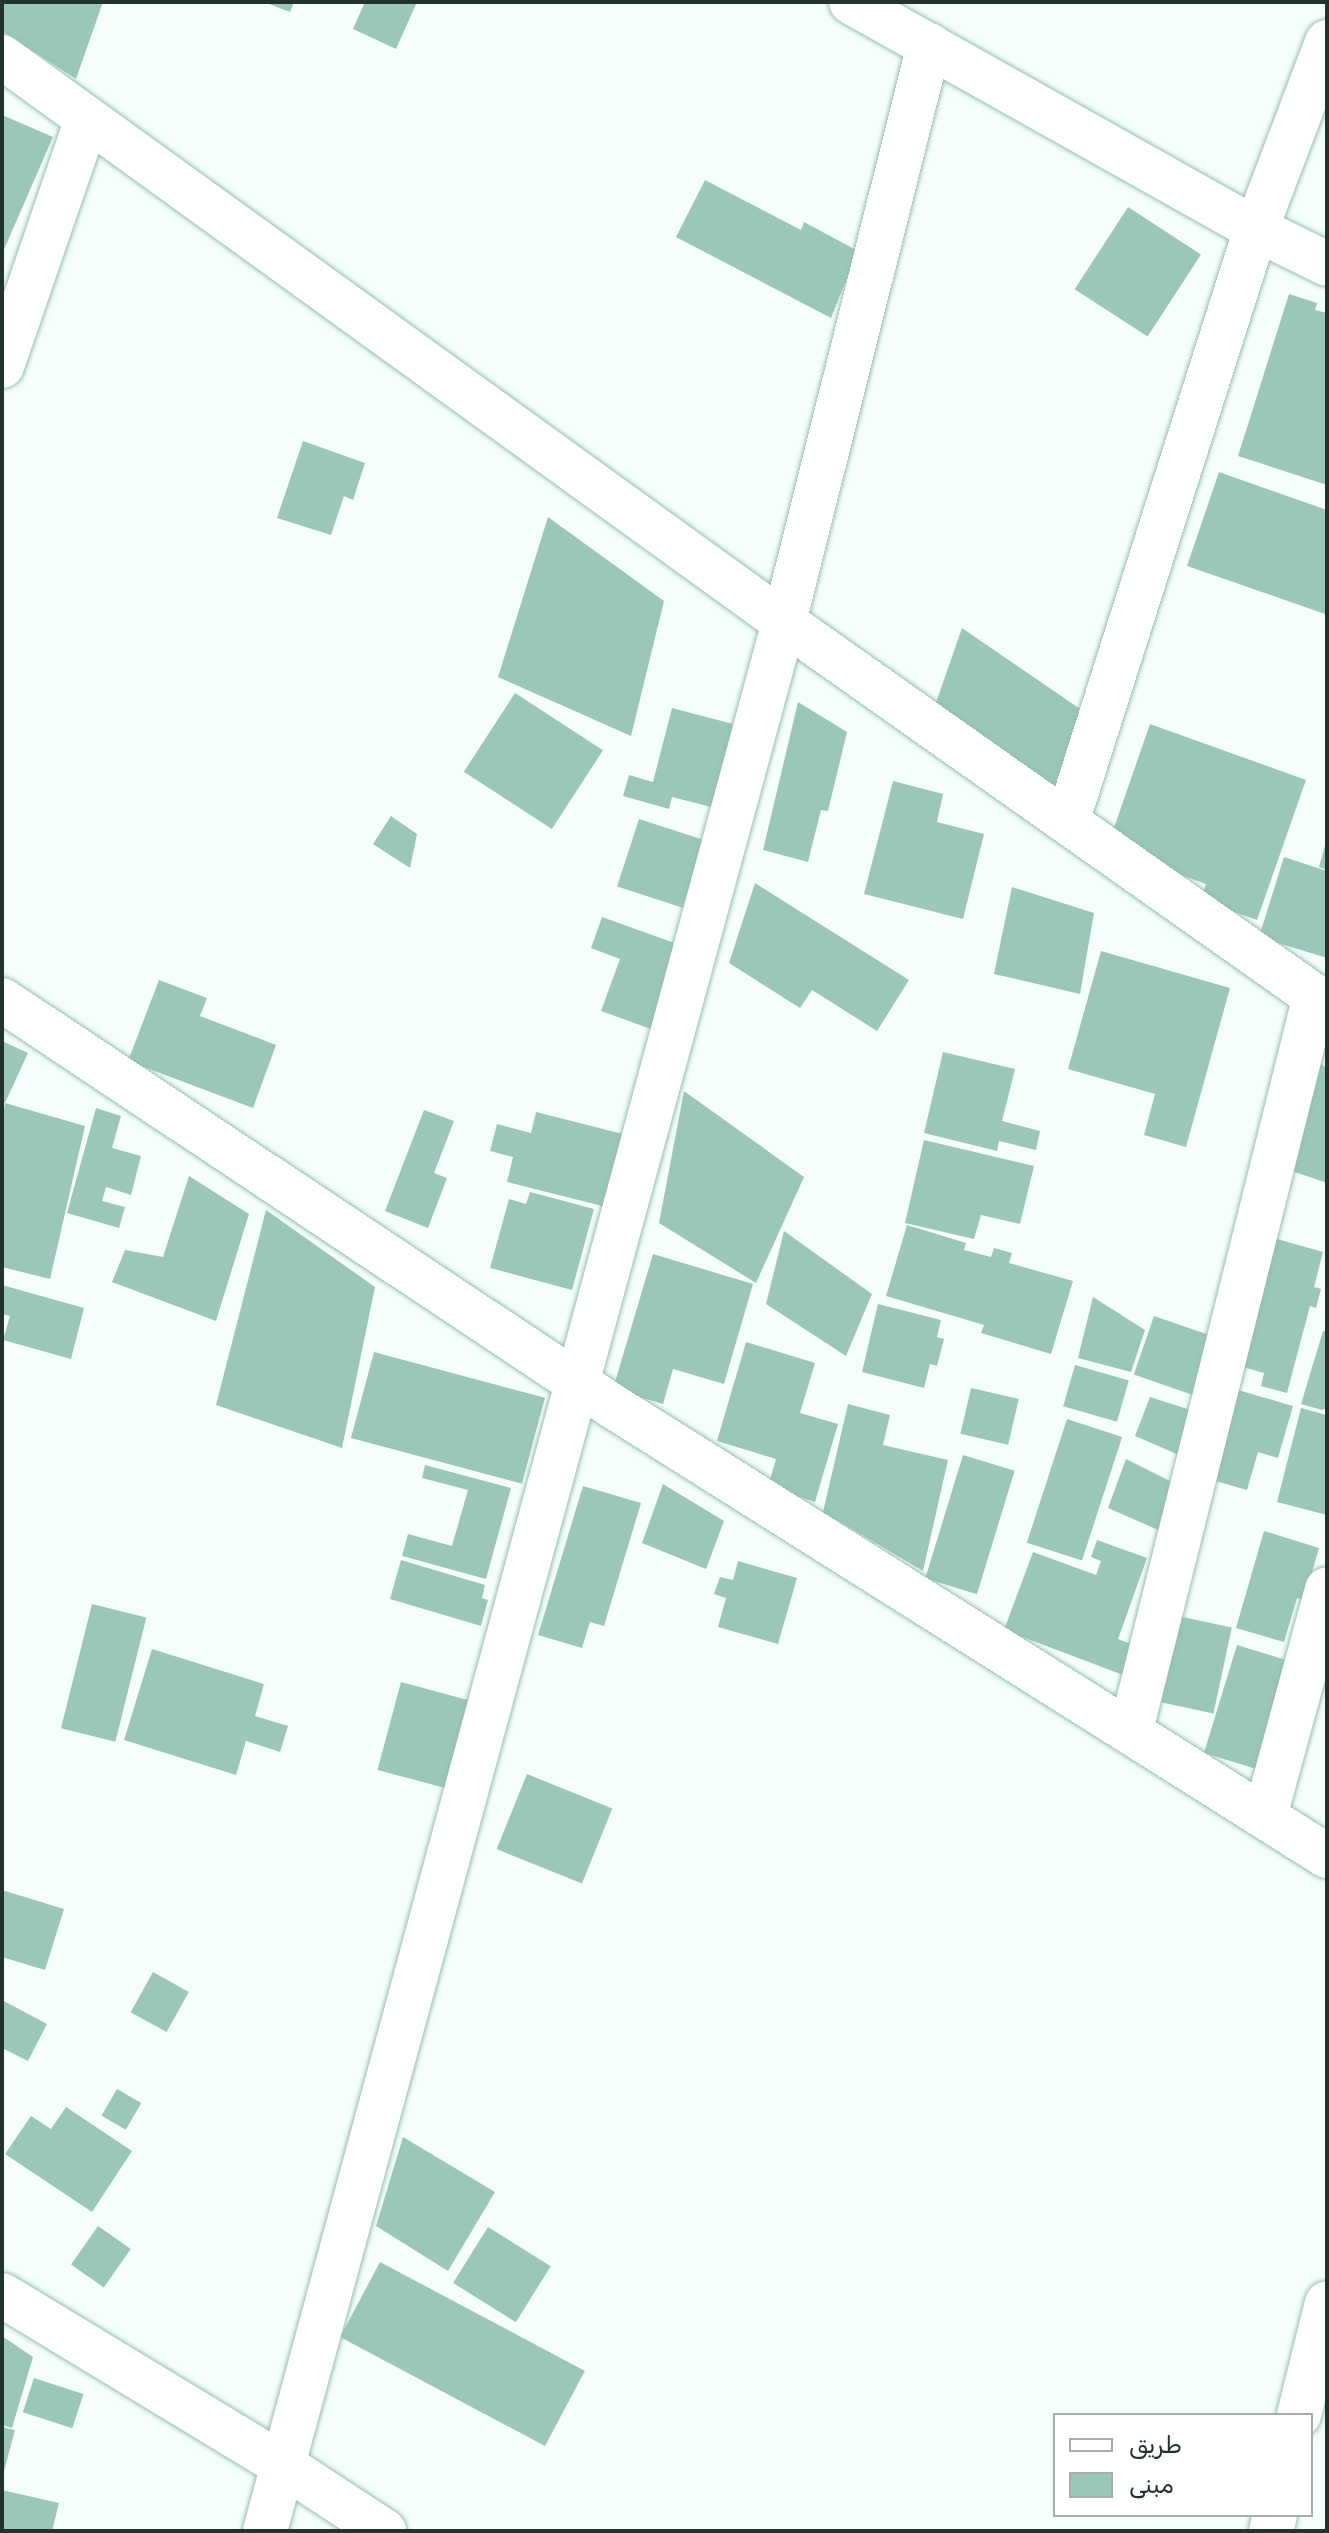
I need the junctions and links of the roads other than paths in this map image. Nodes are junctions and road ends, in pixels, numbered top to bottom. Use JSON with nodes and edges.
{"nodes":[{"id":1,"x":851,"y":2,"type":"edge"},
{"id":2,"x":1327,"y":42,"type":"edge"},
{"id":3,"x":929,"y":45,"type":"junction"},
{"id":4,"x":2,"y":57,"type":"edge"},
{"id":5,"x":87,"y":119,"type":"junction"},
{"id":6,"x":1256,"y":229,"type":"junction"},
{"id":7,"x":1327,"y":264,"type":"edge"},
{"id":8,"x":2,"y":366,"type":"edge"},
{"id":9,"x":784,"y":622,"type":"junction"},
{"id":10,"x":1068,"y":819,"type":"junction"},
{"id":11,"x":2,"y":1000,"type":"edge"},
{"id":12,"x":1321,"y":1000,"type":"edge"},
{"id":13,"x":578,"y":1382,"type":"junction"},
{"id":14,"x":1327,"y":1589,"type":"edge"},
{"id":15,"x":1131,"y":1730,"type":"junction"},
{"id":16,"x":1265,"y":1816,"type":"junction"},
{"id":17,"x":1327,"y":1856,"type":"edge"},
{"id":18,"x":2,"y":2295,"type":"edge"},
{"id":19,"x":1327,"y":2303,"type":"edge"},
{"id":20,"x":1300,"y":2413,"type":"edge"},
{"id":21,"x":283,"y":2465,"type":"junction"},
{"id":22,"x":265,"y":2531,"type":"edge"},
{"id":23,"x":384,"y":2531,"type":"edge"}],
"edges":[{"from":1,"to":3,"type":"street"},
{"from":2,"to":6,"type":"street"},
{"from":3,"to":6,"type":"street"},
{"from":3,"to":9,"type":"street"},
{"from":4,"to":5,"type":"street"},
{"from":5,"to":8,"type":"street"},
{"from":5,"to":9,"type":"street"},
{"from":6,"to":7,"type":"street"},
{"from":6,"to":10,"type":"street"},
{"from":9,"to":10,"type":"street"},
{"from":9,"to":13,"type":"street"},
{"from":10,"to":12,"type":"street"},
{"from":11,"to":13,"type":"street"},
{"from":12,"to":15,"type":"street"},
{"from":13,"to":15,"type":"street"},
{"from":13,"to":21,"type":"street"},
{"from":14,"to":16,"type":"street"},
{"from":15,"to":16,"type":"street"},
{"from":16,"to":17,"type":"street"},
{"from":18,"to":21,"type":"street"},
{"from":19,"to":20,"type":"street"},
{"from":21,"to":22,"type":"street"},
{"from":21,"to":23,"type":"street"}]}
